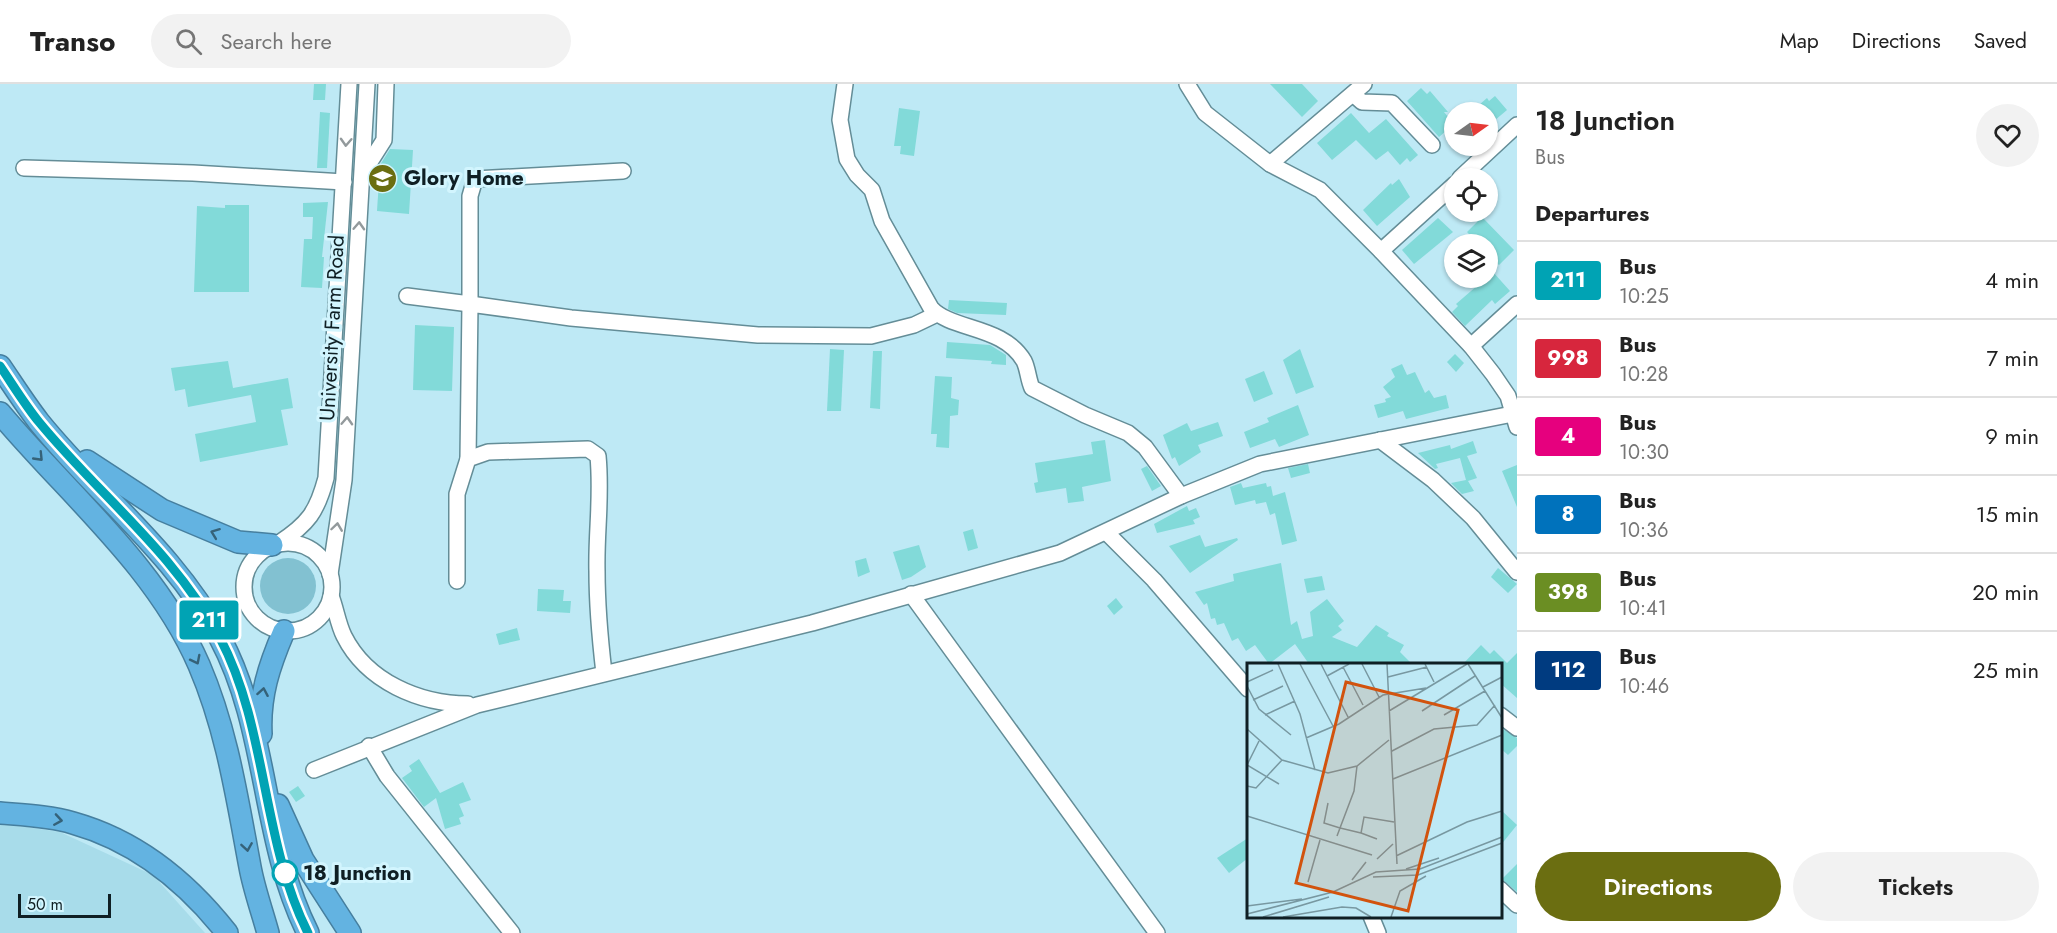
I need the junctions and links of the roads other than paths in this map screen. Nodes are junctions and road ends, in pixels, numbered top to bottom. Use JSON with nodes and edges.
{"nodes":[{"id":1,"x":349,"y":84,"type":"edge"},
{"id":2,"x":367,"y":84,"type":"edge"},
{"id":3,"x":386,"y":84,"type":"edge"},
{"id":4,"x":845,"y":84,"type":"edge"},
{"id":5,"x":1187,"y":84,"type":"edge"},
{"id":6,"x":1358,"y":89,"type":"edge"},
{"id":7,"x":1517,"y":124,"type":"edge"},
{"id":8,"x":1432,"y":146,"type":"dead end"},
{"id":9,"x":1270,"y":164,"type":"junction"},
{"id":10,"x":24,"y":168,"type":"dead end"},
{"id":11,"x":1471,"y":168,"type":"edge"},
{"id":12,"x":623,"y":171,"type":"dead end"},
{"id":13,"x":362,"y":176,"type":"junction"},
{"id":14,"x":344,"y":182,"type":"junction"},
{"id":15,"x":1444,"y":194,"type":"edge"},
{"id":16,"x":1381,"y":251,"type":"junction"},
{"id":17,"x":407,"y":296,"type":"dead end"},
{"id":18,"x":470,"y":304,"type":"junction"},
{"id":19,"x":1517,"y":304,"type":"edge"},
{"id":20,"x":937,"y":314,"type":"junction"},
{"id":21,"x":1471,"y":346,"type":"junction"},
{"id":22,"x":0,"y":366,"type":"edge"},
{"id":23,"x":0,"y":413,"type":"edge"},
{"id":24,"x":1516,"y":418,"type":"edge"},
{"id":25,"x":39,"y":422,"type":"junction"},
{"id":26,"x":1380,"y":440,"type":"junction"},
{"id":27,"x":468,"y":459,"type":"junction"},
{"id":28,"x":1181,"y":496,"type":"junction"},
{"id":29,"x":1106,"y":532,"type":"junction"},
{"id":30,"x":275,"y":544,"type":"junction"},
{"id":31,"x":1517,"y":572,"type":"edge"},
{"id":32,"x":330,"y":574,"type":"junction"},
{"id":33,"x":457,"y":581,"type":"dead end"},
{"id":34,"x":910,"y":594,"type":"junction"},
{"id":35,"x":331,"y":596,"type":"junction"},
{"id":36,"x":316,"y":622,"type":"junction"},
{"id":37,"x":284,"y":631,"type":"junction"},
{"id":38,"x":345,"y":636,"type":"junction"},
{"id":39,"x":604,"y":673,"type":"junction"},
{"id":40,"x":1247,"y":688,"type":"edge"},
{"id":41,"x":477,"y":705,"type":"junction"},
{"id":42,"x":1502,"y":717,"type":"edge"},
{"id":43,"x":1517,"y":728,"type":"edge"},
{"id":44,"x":369,"y":746,"type":"junction"},
{"id":45,"x":314,"y":770,"type":"dead end"},
{"id":46,"x":0,"y":813,"type":"edge"},
{"id":47,"x":1502,"y":891,"type":"edge"},
{"id":48,"x":1517,"y":905,"type":"edge"},
{"id":49,"x":1372,"y":918,"type":"edge"},
{"id":50,"x":227,"y":933,"type":"edge"},
{"id":51,"x":268,"y":933,"type":"edge"},
{"id":52,"x":308,"y":933,"type":"edge"},
{"id":53,"x":350,"y":933,"type":"edge"},
{"id":54,"x":512,"y":933,"type":"edge"},
{"id":55,"x":1157,"y":933,"type":"edge"},
{"id":56,"x":1378,"y":933,"type":"edge"}],
"edges":[{"from":1,"to":14,"type":"street","name":"University Farm Road","one_way":true},
{"from":2,"to":13,"type":"street","name":"University Farm Road"},
{"from":3,"to":13,"type":"street"},
{"from":4,"to":20,"type":"street"},
{"from":5,"to":9,"type":"street"},
{"from":6,"to":8,"type":"street"},
{"from":6,"to":9,"type":"street"},
{"from":7,"to":11,"type":"street"},
{"from":9,"to":16,"type":"street"},
{"from":10,"to":14,"type":"street"},
{"from":12,"to":18,"type":"street"},
{"from":32,"to":13,"type":"street","name":"University Farm Road","one_way":true},
{"from":14,"to":30,"type":"street","name":"University Farm Road"},
{"from":15,"to":16,"type":"street"},
{"from":16,"to":21,"type":"street"},
{"from":17,"to":18,"type":"street"},
{"from":18,"to":20,"type":"street"},
{"from":18,"to":27,"type":"street"},
{"from":19,"to":21,"type":"street"},
{"from":20,"to":28,"type":"street"},
{"from":21,"to":24,"type":"street"},
{"from":22,"to":25,"type":"highway"},
{"from":23,"to":51,"type":"highway","one_way":true},
{"from":24,"to":26,"type":"street"},
{"from":30,"to":25,"type":"highway","one_way":true},
{"from":25,"to":52,"type":"highway"},
{"from":26,"to":28,"type":"street"},
{"from":26,"to":31,"type":"street"},
{"from":27,"to":33,"type":"street"},
{"from":27,"to":39,"type":"street"},
{"from":28,"to":29,"type":"street"},
{"from":29,"to":34,"type":"street"},
{"from":29,"to":40,"type":"street"},
{"from":30,"to":32,"type":"street"},
{"from":30,"to":37,"type":"street"},
{"from":32,"to":35,"type":"street"},
{"from":34,"to":39,"type":"street"},
{"from":34,"to":55,"type":"street"},
{"from":35,"to":36,"type":"street"},
{"from":35,"to":38,"type":"street"},
{"from":36,"to":37,"type":"street"},
{"from":36,"to":38,"type":"street"},
{"from":53,"to":37,"type":"highway","one_way":true},
{"from":38,"to":41,"type":"street"},
{"from":39,"to":41,"type":"street"},
{"from":41,"to":44,"type":"street"},
{"from":42,"to":43,"type":"street"},
{"from":44,"to":45,"type":"street"},
{"from":44,"to":54,"type":"street"},
{"from":46,"to":50,"type":"highway","one_way":true},
{"from":47,"to":48,"type":"street"},
{"from":49,"to":56,"type":"street"}]}
